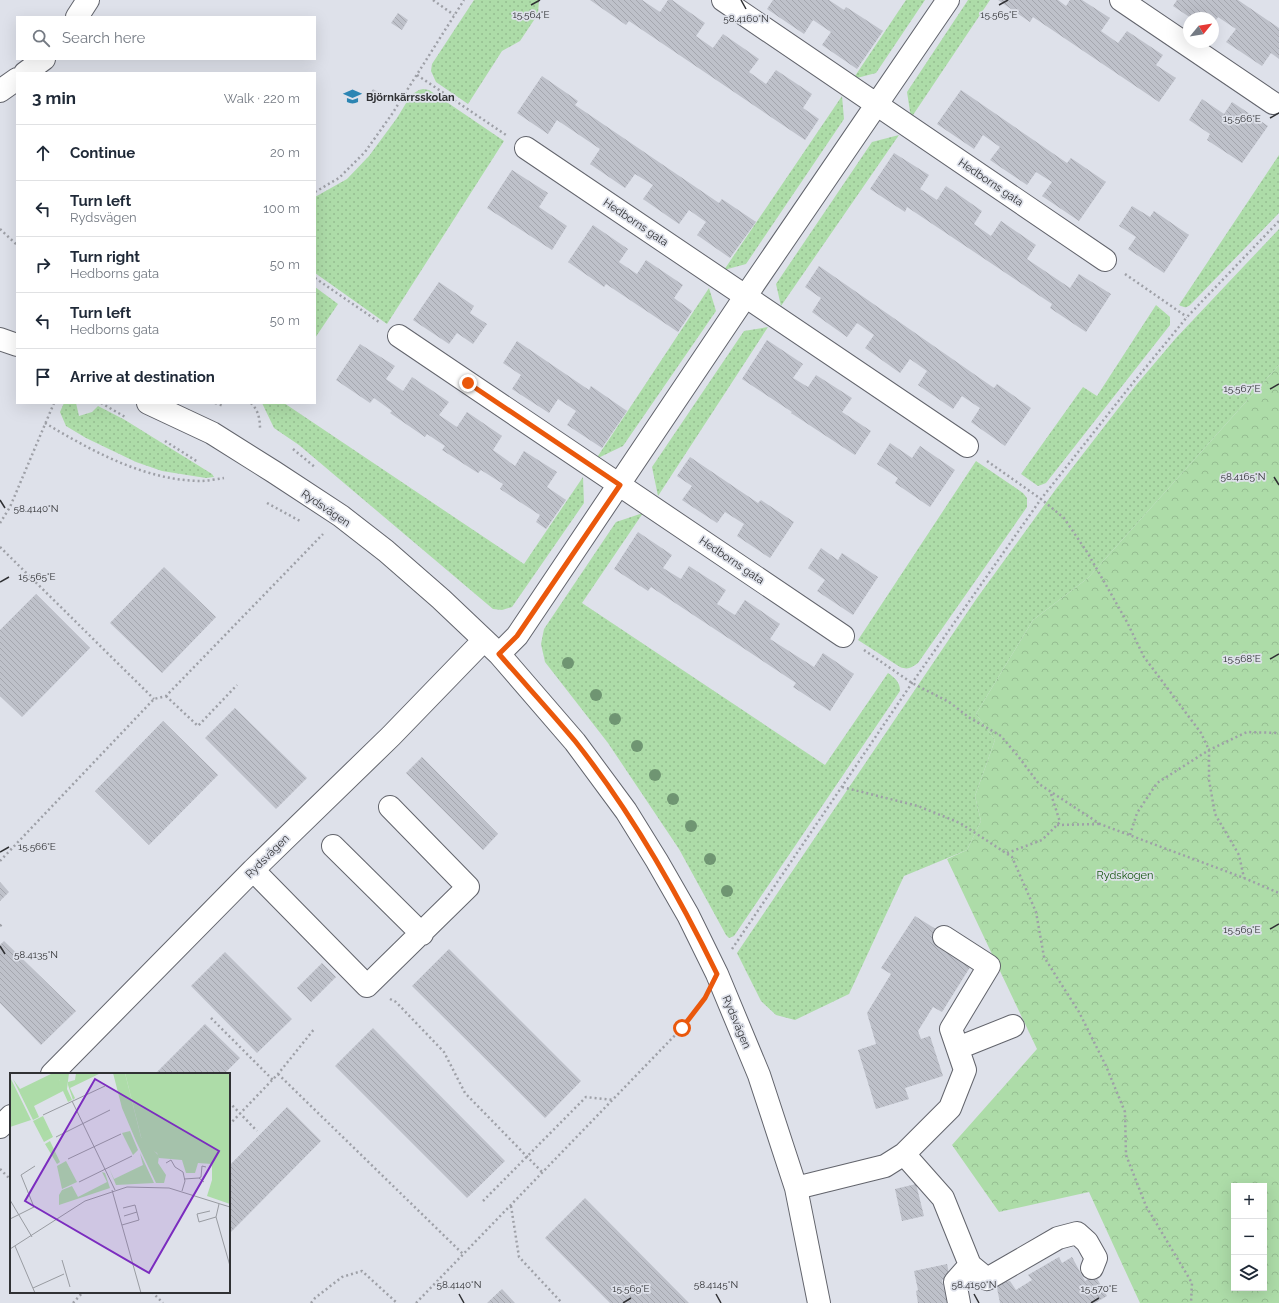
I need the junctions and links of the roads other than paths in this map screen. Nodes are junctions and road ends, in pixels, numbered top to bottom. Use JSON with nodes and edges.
{"nodes":[{"id":1,"x":88,"y":0,"type":"edge"},
{"id":2,"x":723,"y":0,"type":"edge"},
{"id":3,"x":948,"y":0,"type":"edge"},
{"id":4,"x":1121,"y":0,"type":"edge"},
{"id":5,"x":78,"y":16,"type":"edge"},
{"id":6,"x":43,"y":60,"type":"edge"},
{"id":7,"x":26,"y":72,"type":"edge"},
{"id":8,"x":16,"y":80,"type":"edge"},
{"id":9,"x":0,"y":91,"type":"edge"},
{"id":10,"x":1273,"y":103,"type":"dead end"},
{"id":11,"x":877,"y":105,"type":"junction"},
{"id":12,"x":526,"y":148,"type":"road end"},
{"id":13,"x":1105,"y":260,"type":"road end"},
{"id":14,"x":746,"y":297,"type":"junction"},
{"id":15,"x":399,"y":336,"type":"road end"},
{"id":16,"x":0,"y":339,"type":"edge"},
{"id":17,"x":16,"y":345,"type":"edge"},
{"id":18,"x":150,"y":404,"type":"edge"},
{"id":19,"x":967,"y":446,"type":"road end"},
{"id":20,"x":620,"y":485,"type":"junction"},
{"id":21,"x":843,"y":636,"type":"road end"},
{"id":22,"x":492,"y":647,"type":"junction"},
{"id":23,"x":390,"y":807,"type":"dead end"},
{"id":24,"x":333,"y":846,"type":"dead end"},
{"id":25,"x":253,"y":870,"type":"junction"},
{"id":26,"x":422,"y":934,"type":"junction"},
{"id":27,"x":944,"y":936,"type":"dead end"},
{"id":28,"x":1013,"y":1026,"type":"dead end"},
{"id":29,"x":958,"y":1048,"type":"junction"},
{"id":30,"x":53,"y":1073,"type":"edge"},
{"id":31,"x":10,"y":1117,"type":"edge"},
{"id":32,"x":0,"y":1127,"type":"edge"},
{"id":33,"x":904,"y":1154,"type":"junction"},
{"id":34,"x":796,"y":1188,"type":"junction"},
{"id":35,"x":970,"y":1265,"type":"junction"},
{"id":36,"x":1092,"y":1268,"type":"dead end"},
{"id":37,"x":819,"y":1303,"type":"edge"},
{"id":38,"x":959,"y":1303,"type":"edge"}],
"edges":[{"from":1,"to":5,"type":"street"},
{"from":2,"to":11,"type":"street","name":"Hedborns gata"},
{"from":3,"to":11,"type":"street"},
{"from":4,"to":10,"type":"street"},
{"from":6,"to":7,"type":"street"},
{"from":8,"to":9,"type":"street"},
{"from":11,"to":13,"type":"street","name":"Hedborns gata"},
{"from":11,"to":14,"type":"street"},
{"from":12,"to":14,"type":"street","name":"Hedborns gata"},
{"from":14,"to":19,"type":"street","name":"Hedborns gata"},
{"from":14,"to":20,"type":"street"},
{"from":15,"to":20,"type":"street","name":"Hedborns gata"},
{"from":16,"to":17,"type":"street"},
{"from":18,"to":22,"type":"street","name":"Rydsvägen"},
{"from":20,"to":21,"type":"street","name":"Hedborns gata"},
{"from":20,"to":22,"type":"street"},
{"from":22,"to":25,"type":"street","name":"Rydsvägen"},
{"from":22,"to":34,"type":"street","name":"Rydsvägen"},
{"from":23,"to":26,"type":"street"},
{"from":24,"to":26,"type":"street"},
{"from":25,"to":26,"type":"street"},
{"from":25,"to":30,"type":"street","name":"Rydsvägen"},
{"from":27,"to":29,"type":"street"},
{"from":28,"to":29,"type":"street"},
{"from":29,"to":33,"type":"street"},
{"from":31,"to":32,"type":"street"},
{"from":33,"to":34,"type":"street"},
{"from":33,"to":35,"type":"street"},
{"from":34,"to":37,"type":"street","name":"Rydsvägen"},
{"from":35,"to":36,"type":"street"},
{"from":35,"to":38,"type":"street"}]}
